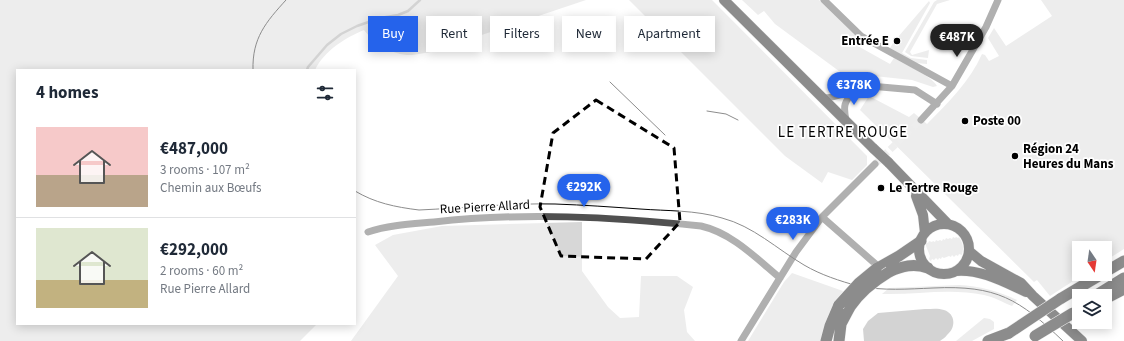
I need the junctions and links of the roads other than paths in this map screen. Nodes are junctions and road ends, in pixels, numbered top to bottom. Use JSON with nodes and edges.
{"nodes":[{"id":1,"x":724,"y":0,"type":"edge"},
{"id":2,"x":824,"y":0,"type":"edge"},
{"id":3,"x":998,"y":0,"type":"edge"},
{"id":4,"x":952,"y":86,"type":"junction"},
{"id":5,"x":855,"y":90,"type":"junction"},
{"id":6,"x":823,"y":98,"type":"junction"},
{"id":7,"x":937,"y":104,"type":"junction"},
{"id":8,"x":846,"y":120,"type":"junction"},
{"id":9,"x":921,"y":120,"type":"tunnel mouth"},
{"id":10,"x":875,"y":164,"type":"tunnel mouth"},
{"id":11,"x":913,"y":188,"type":"junction"},
{"id":12,"x":822,"y":217,"type":"junction"},
{"id":13,"x":948,"y":224,"type":"junction"},
{"id":14,"x":368,"y":232,"type":"dead end"},
{"id":15,"x":923,"y":237,"type":"junction"},
{"id":16,"x":969,"y":251,"type":"junction"},
{"id":17,"x":1124,"y":261,"type":"edge"},
{"id":18,"x":928,"y":268,"type":"junction"},
{"id":19,"x":1112,"y":268,"type":"edge"},
{"id":20,"x":881,"y":269,"type":"junction"},
{"id":21,"x":955,"y":271,"type":"junction"},
{"id":22,"x":780,"y":278,"type":"junction"},
{"id":23,"x":1124,"y":278,"type":"edge"},
{"id":24,"x":1090,"y":281,"type":"edge"},
{"id":25,"x":1106,"y":289,"type":"edge"},
{"id":26,"x":1124,"y":289,"type":"edge"},
{"id":27,"x":1112,"y":295,"type":"edge"},
{"id":28,"x":1033,"y":296,"type":"junction"},
{"id":29,"x":844,"y":306,"type":"junction"},
{"id":30,"x":1072,"y":314,"type":"edge"},
{"id":31,"x":1009,"y":333,"type":"junction"},
{"id":32,"x":1031,"y":339,"type":"edge"},
{"id":33,"x":740,"y":341,"type":"edge"},
{"id":34,"x":826,"y":341,"type":"edge"},
{"id":35,"x":839,"y":341,"type":"edge"},
{"id":36,"x":988,"y":341,"type":"edge"},
{"id":37,"x":998,"y":341,"type":"edge"},
{"id":38,"x":1082,"y":341,"type":"edge"}],
"edges":[{"from":1,"to":6,"type":"main road"},
{"from":2,"to":4,"type":"street"},
{"from":3,"to":4,"type":"street"},
{"from":4,"to":7,"type":"street"},
{"from":5,"to":6,"type":"street"},
{"from":5,"to":7,"type":"street"},
{"from":5,"to":8,"type":"street"},
{"from":6,"to":8,"type":"main road"},
{"from":7,"to":9,"type":"street"},
{"from":8,"to":11,"type":"main road","bridge":true},
{"from":10,"to":12,"type":"street"},
{"from":11,"to":13,"type":"main road"},
{"from":11,"to":15,"type":"main road"},
{"from":12,"to":20,"type":"street"},
{"from":12,"to":22,"type":"street"},
{"from":13,"to":15,"type":"main road"},
{"from":13,"to":16,"type":"main road"},
{"from":14,"to":22,"type":"street","name":"Rue Pierre Allard"},
{"from":15,"to":18,"type":"main road"},
{"from":15,"to":20,"type":"highway"},
{"from":16,"to":21,"type":"main road"},
{"from":16,"to":28,"type":"main road"},
{"from":17,"to":19,"type":"highway"},
{"from":18,"to":20,"type":"highway"},
{"from":18,"to":21,"type":"main road"},
{"from":20,"to":29,"type":"highway","bridge":true},
{"from":21,"to":28,"type":"main road"},
{"from":22,"to":33,"type":"street"},
{"from":23,"to":25,"type":"highway"},
{"from":24,"to":31,"type":"highway","bridge":true},
{"from":26,"to":27,"type":"highway"},
{"from":28,"to":38,"type":"main road"},
{"from":29,"to":34,"type":"highway"},
{"from":29,"to":35,"type":"highway"},
{"from":30,"to":32,"type":"highway","bridge":true},
{"from":31,"to":36,"type":"highway"},
{"from":31,"to":37,"type":"highway"}]}
